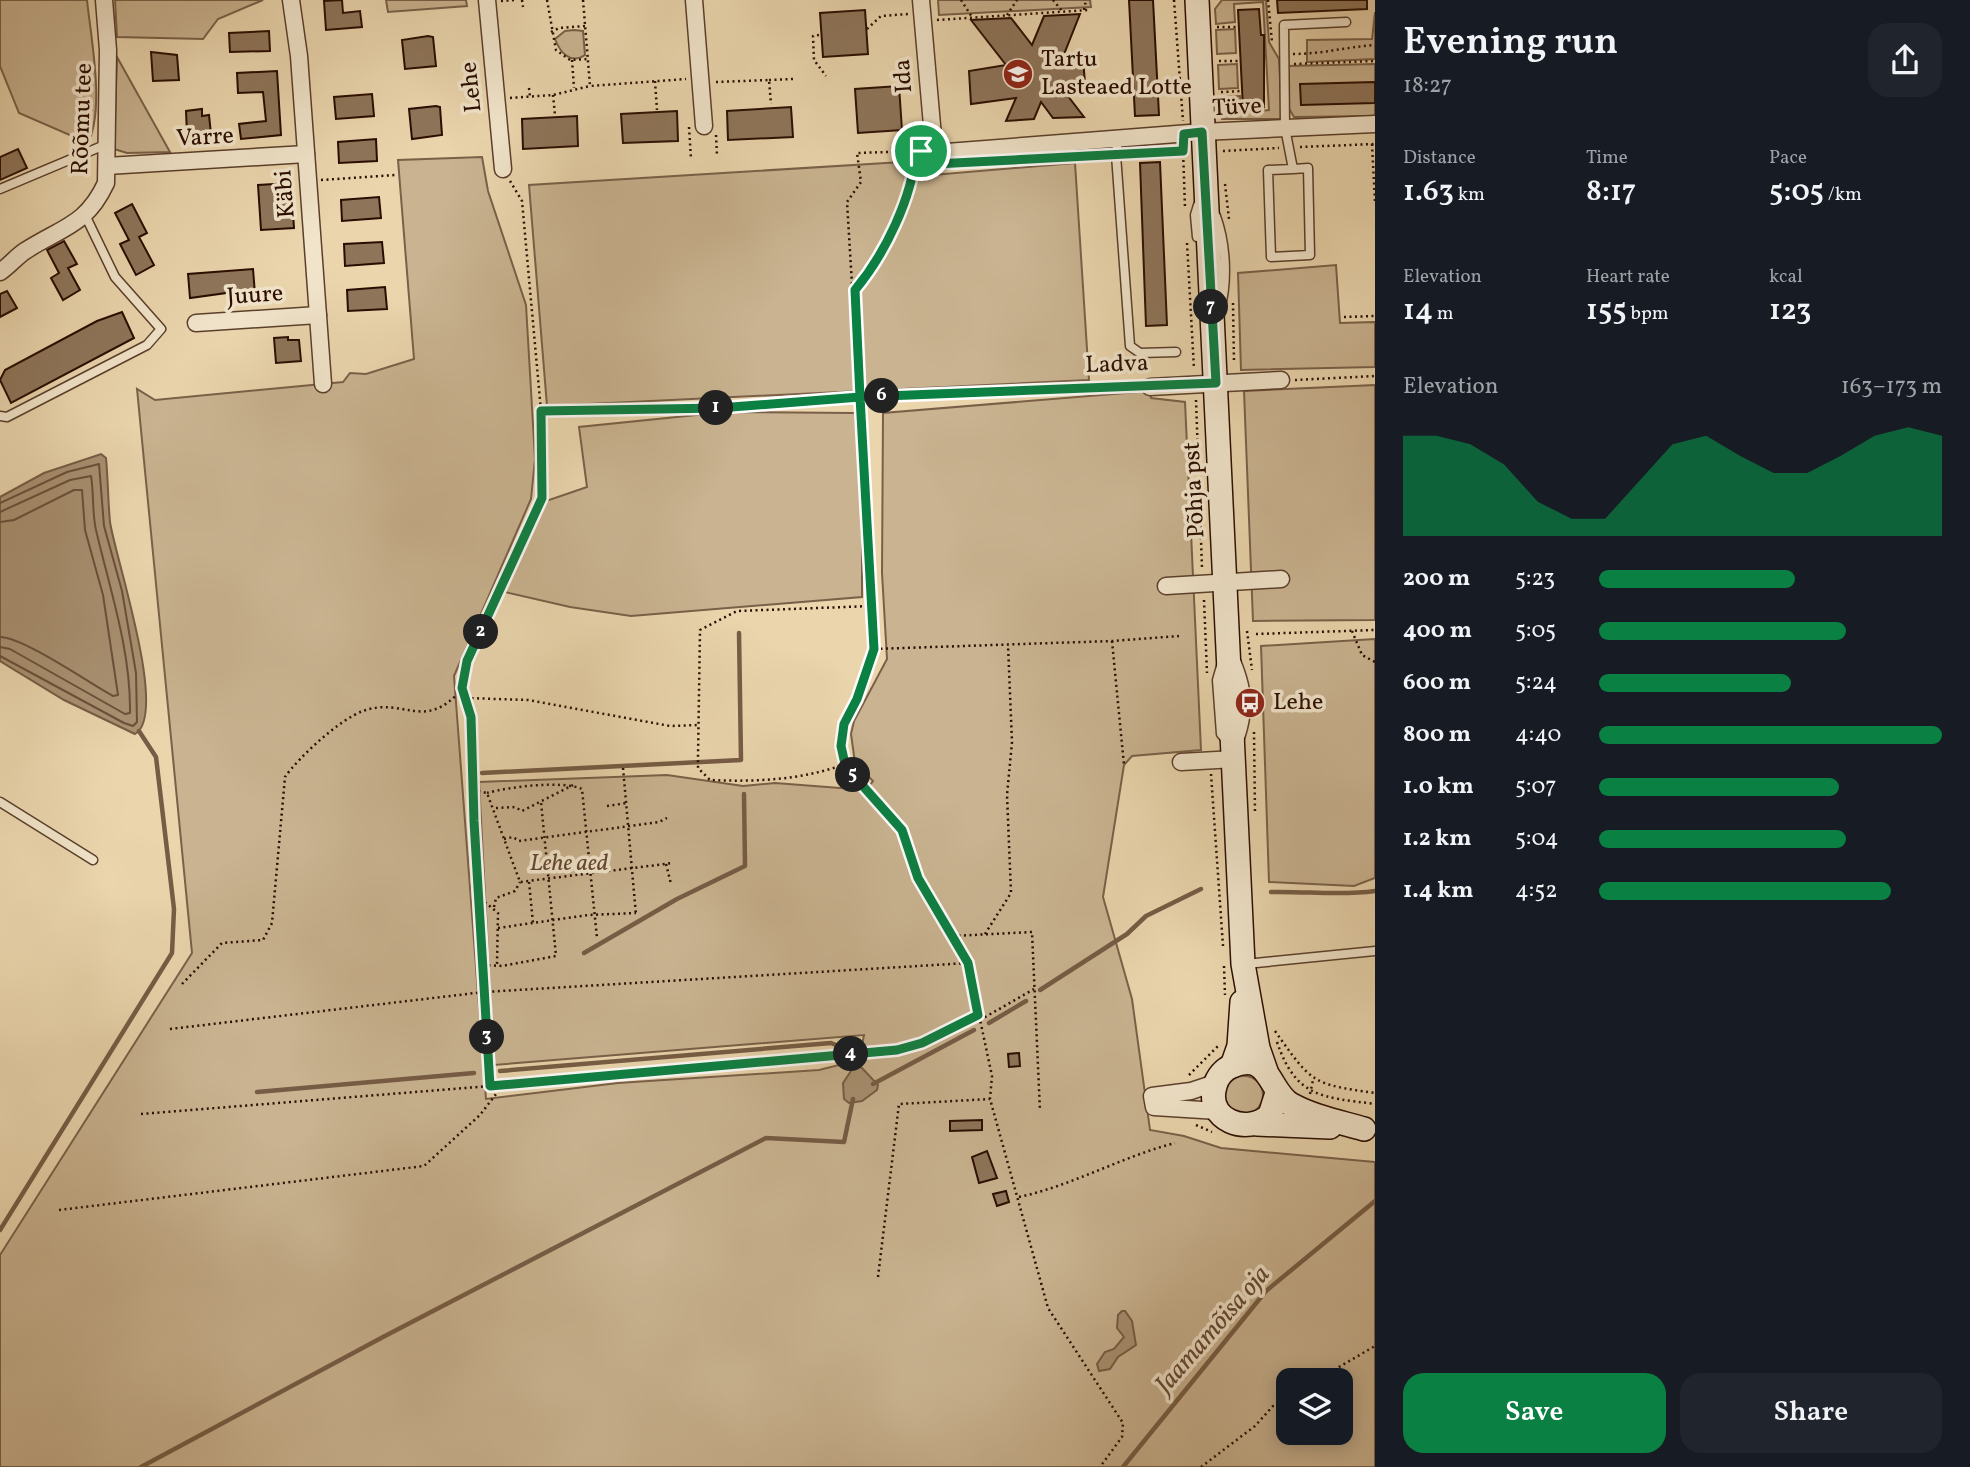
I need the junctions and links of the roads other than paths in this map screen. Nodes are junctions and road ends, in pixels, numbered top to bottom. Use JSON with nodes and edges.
{"nodes":[{"id":1,"x":104,"y":0,"type":"edge"},
{"id":2,"x":291,"y":0,"type":"edge"},
{"id":3,"x":694,"y":0,"type":"edge"},
{"id":4,"x":1197,"y":0,"type":"edge"},
{"id":5,"x":493,"y":1,"type":"edge"},
{"id":6,"x":915,"y":4,"type":"edge"},
{"id":7,"x":1346,"y":22,"type":"dead end"},
{"id":8,"x":1375,"y":124,"type":"edge"},
{"id":9,"x":704,"y":126,"type":"dead end"},
{"id":10,"x":1285,"y":128,"type":"junction"},
{"id":11,"x":1193,"y":133,"type":"junction"},
{"id":12,"x":1118,"y":138,"type":"junction"},
{"id":13,"x":107,"y":144,"type":"junction"},
{"id":14,"x":924,"y":150,"type":"joint"},
{"id":15,"x":306,"y":154,"type":"junction"},
{"id":16,"x":107,"y":166,"type":"junction"},
{"id":17,"x":503,"y":169,"type":"road end"},
{"id":18,"x":1293,"y":169,"type":"junction"},
{"id":19,"x":0,"y":189,"type":"edge"},
{"id":20,"x":86,"y":216,"type":"junction"},
{"id":21,"x":0,"y":272,"type":"edge"},
{"id":22,"x":318,"y":315,"type":"junction"},
{"id":23,"x":196,"y":323,"type":"dead end"},
{"id":24,"x":1176,"y":352,"type":"dead end"},
{"id":25,"x":1282,"y":380,"type":"road end"},
{"id":26,"x":1216,"y":383,"type":"junction"},
{"id":27,"x":323,"y":384,"type":"dead end"},
{"id":28,"x":1150,"y":387,"type":"road end"},
{"id":29,"x":0,"y":416,"type":"edge"},
{"id":30,"x":1281,"y":579,"type":"dead end"},
{"id":31,"x":1226,"y":583,"type":"junction"},
{"id":32,"x":1167,"y":586,"type":"dead end"},
{"id":33,"x":1235,"y":755,"type":"junction"},
{"id":34,"x":1181,"y":762,"type":"dead end"},
{"id":35,"x":0,"y":802,"type":"edge"},
{"id":36,"x":93,"y":860,"type":"dead end"},
{"id":37,"x":1375,"y":951,"type":"edge"},
{"id":38,"x":1244,"y":971,"type":"junction"},
{"id":39,"x":1232,"y":1066,"type":"junction"},
{"id":40,"x":1266,"y":1071,"type":"junction"},
{"id":41,"x":1216,"y":1083,"type":"junction"},
{"id":42,"x":1277,"y":1093,"type":"junction"},
{"id":43,"x":1218,"y":1111,"type":"junction"},
{"id":44,"x":1257,"y":1124,"type":"junction"},
{"id":45,"x":1369,"y":1130,"type":"edge"}],
"edges":[{"from":1,"to":13,"type":"street","name":"Rõõmu tee"},
{"from":2,"to":15,"type":"street","name":"Käbi"},
{"from":3,"to":9,"type":"street"},
{"from":4,"to":11,"type":"street","name":"Põhja pst"},
{"from":5,"to":17,"type":"street","name":"Lehe"},
{"from":6,"to":14,"type":"street","name":"Ida"},
{"from":7,"to":10,"type":"lane"},
{"from":8,"to":10,"type":"street","name":"Tüve"},
{"from":10,"to":11,"type":"street","name":"Tüve"},
{"from":10,"to":18,"type":"lane"},
{"from":11,"to":12,"type":"street","name":"Tüve"},
{"from":11,"to":26,"type":"street","name":"Põhja pst"},
{"from":12,"to":14,"type":"street","name":"Tüve"},
{"from":12,"to":24,"type":"lane"},
{"from":13,"to":16,"type":"street","name":"Rõõmu tee"},
{"from":13,"to":19,"type":"lane"},
{"from":15,"to":16,"type":"street","name":"Varre"},
{"from":15,"to":22,"type":"street","name":"Käbi"},
{"from":16,"to":20,"type":"street","name":"Rõõmu tee"},
{"from":18,"to":18,"type":"lane"},
{"from":20,"to":21,"type":"street","name":"Rõõmu tee"},
{"from":20,"to":29,"type":"lane"},
{"from":22,"to":23,"type":"street","name":"Juure"},
{"from":22,"to":27,"type":"street","name":"Käbi"},
{"from":25,"to":26,"type":"street","name":"Ladva"},
{"from":26,"to":28,"type":"street","name":"Ladva"},
{"from":26,"to":31,"type":"street","name":"Põhja pst"},
{"from":30,"to":31,"type":"street"},
{"from":31,"to":32,"type":"street"},
{"from":31,"to":33,"type":"street","name":"Põhja pst"},
{"from":33,"to":34,"type":"street"},
{"from":33,"to":38,"type":"street","name":"Põhja pst"},
{"from":35,"to":36,"type":"lane"},
{"from":37,"to":38,"type":"lane"},
{"from":38,"to":39,"type":"street","name":"Põhja pst"},
{"from":38,"to":40,"type":"street","name":"Põhja pst"},
{"from":39,"to":40,"type":"street"},
{"from":39,"to":41,"type":"street"},
{"from":40,"to":42,"type":"street"},
{"from":41,"to":43,"type":"street"},
{"from":41,"to":43,"type":"street"},
{"from":42,"to":44,"type":"street"},
{"from":42,"to":45,"type":"street"},
{"from":43,"to":44,"type":"street"},
{"from":44,"to":45,"type":"street"}]}
